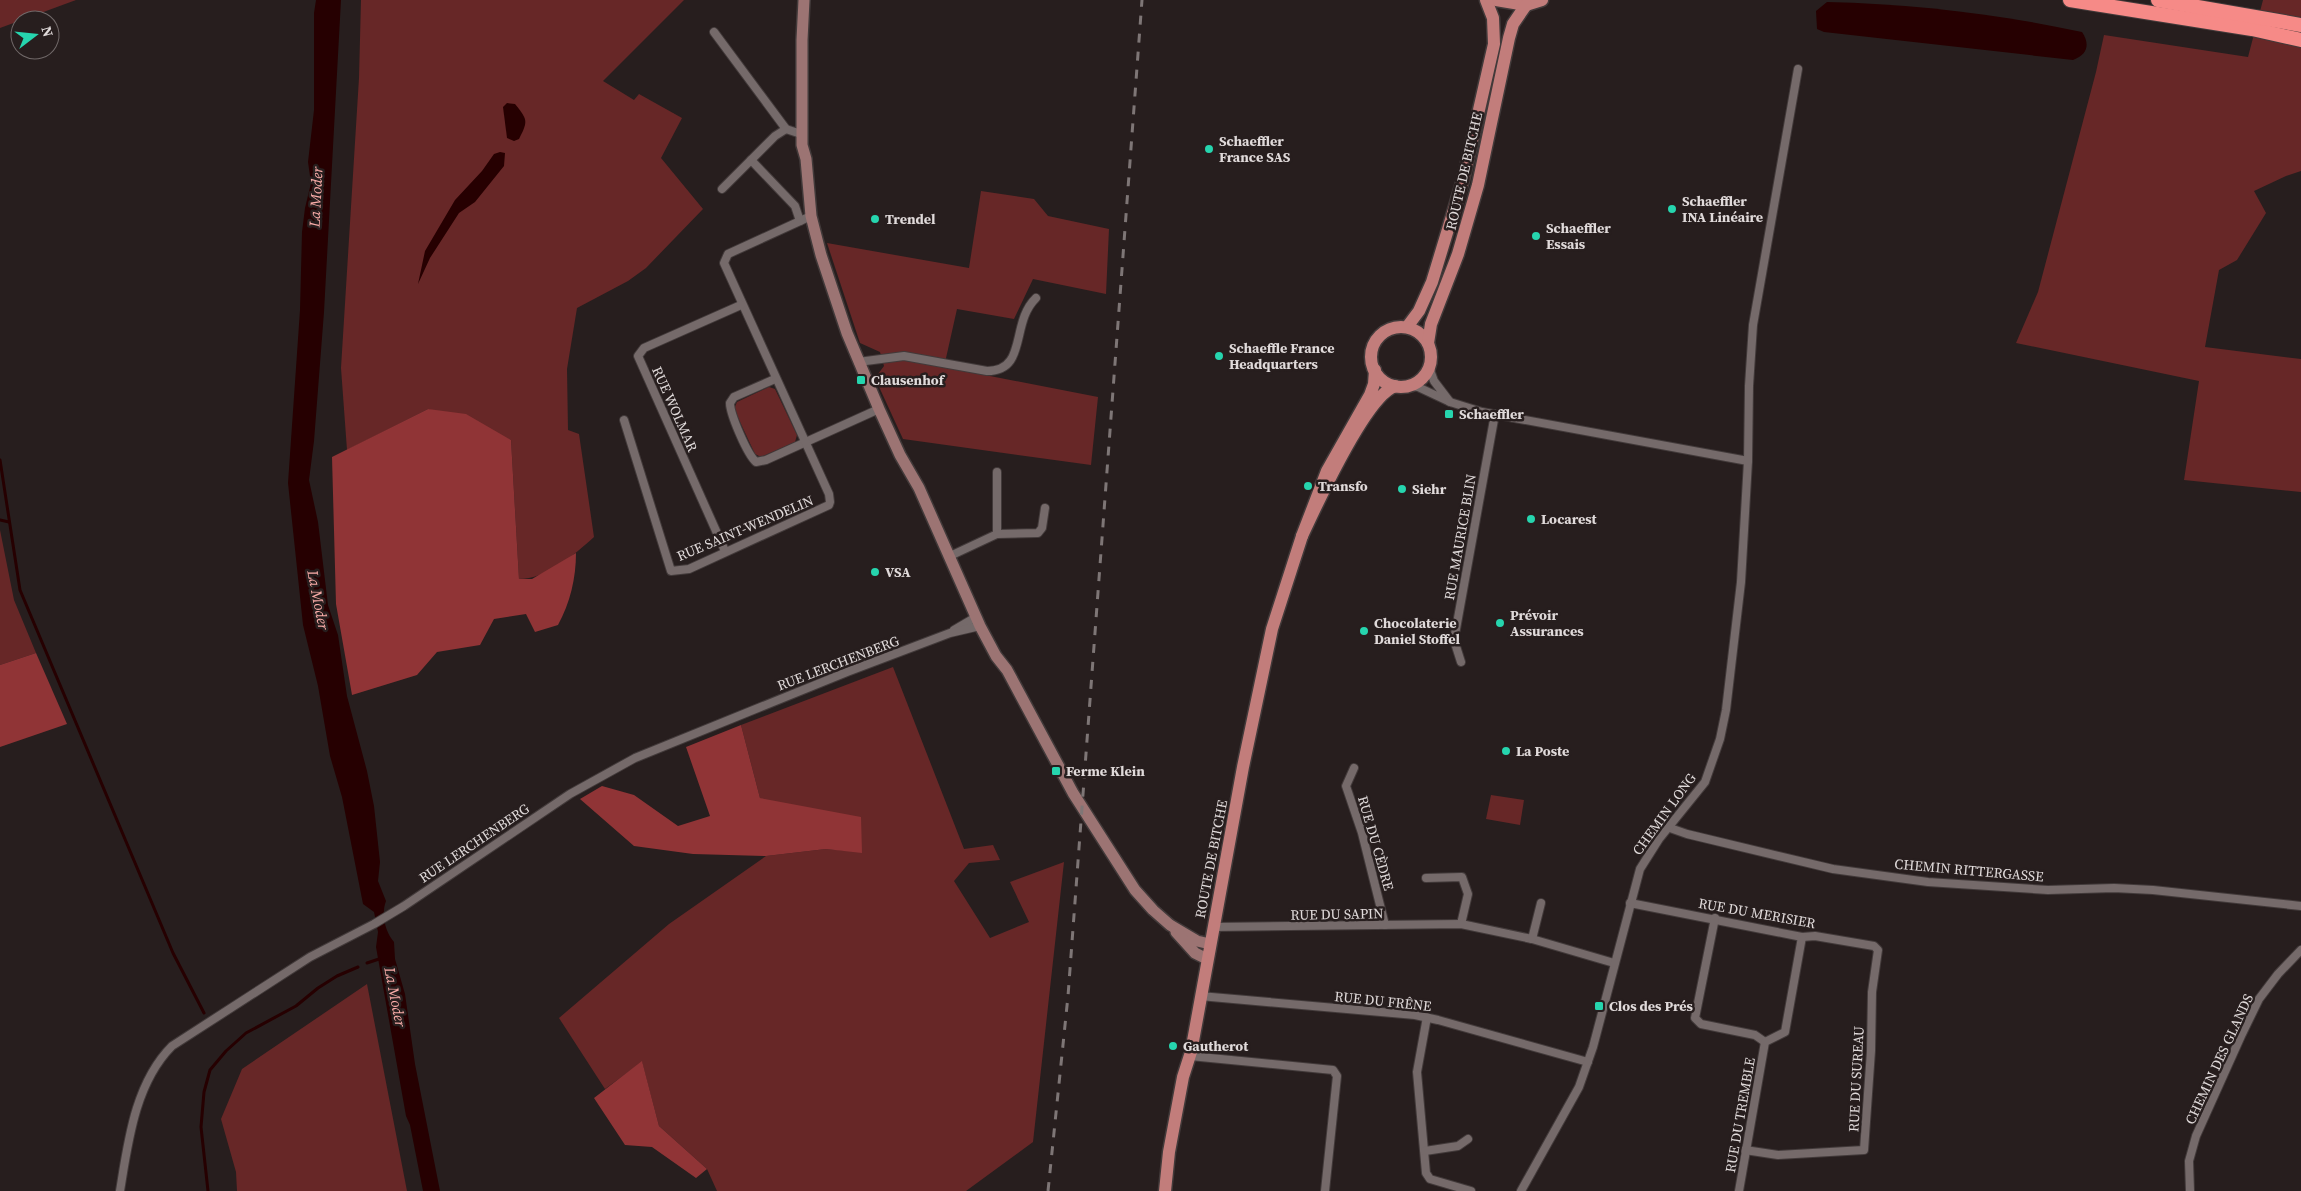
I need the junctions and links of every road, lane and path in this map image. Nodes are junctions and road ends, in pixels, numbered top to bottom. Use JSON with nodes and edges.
{"nodes":[{"id":1,"x":804,"y":0,"type":"edge"},
{"id":2,"x":1486,"y":0,"type":"edge"},
{"id":3,"x":1496,"y":0,"type":"edge"},
{"id":4,"x":1542,"y":0,"type":"edge"},
{"id":5,"x":2070,"y":0,"type":"edge"},
{"id":6,"x":2158,"y":0,"type":"edge"},
{"id":7,"x":1526,"y":5,"type":"junction"},
{"id":8,"x":2301,"y":25,"type":"edge"},
{"id":9,"x":714,"y":32,"type":"dead end"},
{"id":10,"x":2301,"y":40,"type":"edge"},
{"id":11,"x":1798,"y":69,"type":"dead end"},
{"id":12,"x":786,"y":129,"type":"junction"},
{"id":13,"x":801,"y":139,"type":"junction"},
{"id":14,"x":751,"y":160,"type":"junction"},
{"id":15,"x":722,"y":189,"type":"dead end"},
{"id":16,"x":805,"y":218,"type":"junction"},
{"id":17,"x":1036,"y":298,"type":"dead end"},
{"id":18,"x":741,"y":305,"type":"junction"},
{"id":19,"x":1407,"y":327,"type":"junction"},
{"id":20,"x":1428,"y":343,"type":"junction"},
{"id":21,"x":858,"y":362,"type":"junction"},
{"id":22,"x":1430,"y":367,"type":"junction"},
{"id":23,"x":1375,"y":370,"type":"junction"},
{"id":24,"x":775,"y":379,"type":"junction"},
{"id":25,"x":1395,"y":386,"type":"junction"},
{"id":26,"x":1410,"y":386,"type":"junction"},
{"id":27,"x":1450,"y":402,"type":"junction"},
{"id":28,"x":879,"y":409,"type":"junction"},
{"id":29,"x":1494,"y":414,"type":"junction"},
{"id":30,"x":624,"y":420,"type":"dead end"},
{"id":31,"x":805,"y":442,"type":"junction"},
{"id":32,"x":1748,"y":461,"type":"junction"},
{"id":33,"x":997,"y":472,"type":"dead end"},
{"id":34,"x":1045,"y":508,"type":"dead end"},
{"id":35,"x":997,"y":534,"type":"junction"},
{"id":36,"x":1302,"y":536,"type":"junction"},
{"id":37,"x":725,"y":551,"type":"junction"},
{"id":38,"x":950,"y":556,"type":"junction"},
{"id":39,"x":978,"y":622,"type":"junction"},
{"id":40,"x":1461,"y":662,"type":"dead end"},
{"id":41,"x":1354,"y":768,"type":"dead end"},
{"id":42,"x":1670,"y":828,"type":"junction"},
{"id":43,"x":1426,"y":878,"type":"dead end"},
{"id":44,"x":1541,"y":903,"type":"dead end"},
{"id":45,"x":1630,"y":903,"type":"junction"},
{"id":46,"x":2301,"y":906,"type":"edge"},
{"id":47,"x":1715,"y":918,"type":"junction"},
{"id":48,"x":1461,"y":924,"type":"junction"},
{"id":49,"x":1170,"y":925,"type":"junction"},
{"id":50,"x":1385,"y":925,"type":"junction"},
{"id":51,"x":1213,"y":928,"type":"junction"},
{"id":52,"x":1802,"y":937,"type":"junction"},
{"id":53,"x":1532,"y":939,"type":"junction"},
{"id":54,"x":1210,"y":944,"type":"junction"},
{"id":55,"x":1878,"y":950,"type":"joint"},
{"id":56,"x":2301,"y":950,"type":"edge"},
{"id":57,"x":1207,"y":959,"type":"junction"},
{"id":58,"x":1614,"y":963,"type":"junction"},
{"id":59,"x":1200,"y":996,"type":"junction"},
{"id":60,"x":1427,"y":1017,"type":"junction"},
{"id":61,"x":1765,"y":1042,"type":"junction"},
{"id":62,"x":1190,"y":1056,"type":"junction"},
{"id":63,"x":1588,"y":1062,"type":"junction"},
{"id":64,"x":1468,"y":1139,"type":"dead end"},
{"id":65,"x":1425,"y":1150,"type":"junction"},
{"id":66,"x":1746,"y":1150,"type":"junction"},
{"id":67,"x":120,"y":1191,"type":"edge"},
{"id":68,"x":1165,"y":1191,"type":"edge"},
{"id":69,"x":1325,"y":1191,"type":"edge"},
{"id":70,"x":1471,"y":1191,"type":"edge"},
{"id":71,"x":1521,"y":1191,"type":"edge"},
{"id":72,"x":1739,"y":1191,"type":"edge"},
{"id":73,"x":2190,"y":1191,"type":"edge"}],
"edges":[{"from":1,"to":13,"type":"street"},
{"from":2,"to":19,"type":"main road","name":"ROUTE DE BITCHE"},
{"from":3,"to":7,"type":"main road"},
{"from":4,"to":7,"type":"main road"},
{"from":5,"to":10,"type":"highway"},
{"from":6,"to":8,"type":"highway"},
{"from":7,"to":20,"type":"main road","name":"ROUTE DE BITCHE"},
{"from":9,"to":12,"type":"street"},
{"from":11,"to":32,"type":"street","name":"CHEMIN LONG"},
{"from":12,"to":13,"type":"street"},
{"from":12,"to":14,"type":"street"},
{"from":13,"to":16,"type":"street"},
{"from":14,"to":15,"type":"street"},
{"from":14,"to":16,"type":"street"},
{"from":16,"to":18,"type":"street","name":"RUE SAINT-WENDELIN"},
{"from":16,"to":21,"type":"street"},
{"from":17,"to":21,"type":"street"},
{"from":18,"to":24,"type":"street","name":"RUE SAINT-WENDELIN"},
{"from":18,"to":37,"type":"street","name":"RUE WOLMAR"},
{"from":19,"to":20,"type":"main road"},
{"from":19,"to":23,"type":"main road"},
{"from":20,"to":22,"type":"main road"},
{"from":21,"to":28,"type":"street"},
{"from":22,"to":26,"type":"main road"},
{"from":22,"to":27,"type":"street"},
{"from":23,"to":25,"type":"main road"},
{"from":23,"to":36,"type":"main road","name":"ROUTE DE BITCHE"},
{"from":24,"to":31,"type":"street","name":"RUE SAINT-WENDELIN"},
{"from":24,"to":31,"type":"street"},
{"from":25,"to":26,"type":"main road"},
{"from":25,"to":36,"type":"main road","name":"ROUTE DE BITCHE"},
{"from":26,"to":27,"type":"street"},
{"from":27,"to":29,"type":"street"},
{"from":28,"to":31,"type":"street"},
{"from":28,"to":38,"type":"street"},
{"from":29,"to":32,"type":"street"},
{"from":29,"to":40,"type":"street","name":"RUE MAURICE BLIN"},
{"from":30,"to":37,"type":"street","name":"RUE SAINT-WENDELIN"},
{"from":31,"to":37,"type":"street","name":"RUE SAINT-WENDELIN"},
{"from":32,"to":42,"type":"street","name":"CHEMIN LONG"},
{"from":33,"to":35,"type":"street"},
{"from":34,"to":35,"type":"street"},
{"from":35,"to":38,"type":"street"},
{"from":36,"to":51,"type":"main road","name":"ROUTE DE BITCHE"},
{"from":38,"to":39,"type":"street"},
{"from":39,"to":49,"type":"street"},
{"from":39,"to":67,"type":"street","name":"RUE LERCHENBERG"},
{"from":41,"to":50,"type":"street","name":"RUE DU CÈDRE"},
{"from":42,"to":45,"type":"street","name":"CHEMIN LONG"},
{"from":42,"to":46,"type":"street","name":"CHEMIN RITTERGASSE"},
{"from":43,"to":48,"type":"street"},
{"from":44,"to":53,"type":"street"},
{"from":45,"to":47,"type":"street","name":"RUE DU MERISIER"},
{"from":45,"to":58,"type":"street","name":"CHEMIN LONG"},
{"from":47,"to":52,"type":"street","name":"RUE DU MERISIER"},
{"from":47,"to":61,"type":"street"},
{"from":48,"to":50,"type":"street","name":"RUE DU SAPIN"},
{"from":48,"to":53,"type":"street","name":"RUE DU SAPIN"},
{"from":49,"to":54,"type":"street"},
{"from":49,"to":57,"type":"street"},
{"from":50,"to":51,"type":"street","name":"RUE DU SAPIN"},
{"from":51,"to":54,"type":"main road","name":"ROUTE DE BITCHE"},
{"from":52,"to":55,"type":"street","name":"RUE DU MERISIER"},
{"from":52,"to":61,"type":"street","name":"RUE DU TREMBLE"},
{"from":53,"to":58,"type":"street","name":"RUE DU SAPIN"},
{"from":54,"to":57,"type":"main road","name":"ROUTE DE BITCHE"},
{"from":55,"to":66,"type":"street","name":"RUE DU SUREAU"},
{"from":56,"to":73,"type":"street","name":"CHEMIN DES GLANDS"},
{"from":57,"to":59,"type":"main road","name":"ROUTE DE BITCHE"},
{"from":58,"to":63,"type":"street","name":"CHEMIN LONG"},
{"from":59,"to":60,"type":"street","name":"RUE DU FRÊNE"},
{"from":59,"to":62,"type":"main road","name":"ROUTE DE BITCHE"},
{"from":60,"to":63,"type":"street","name":"RUE DU FRÊNE"},
{"from":60,"to":65,"type":"street"},
{"from":61,"to":66,"type":"street","name":"RUE DU TREMBLE"},
{"from":62,"to":68,"type":"main road","name":"ROUTE DE BITCHE"},
{"from":62,"to":69,"type":"street"},
{"from":63,"to":71,"type":"street","name":"CHEMIN LONG"},
{"from":64,"to":65,"type":"street"},
{"from":65,"to":70,"type":"street"},
{"from":66,"to":72,"type":"street","name":"RUE DU TREMBLE"}]}
